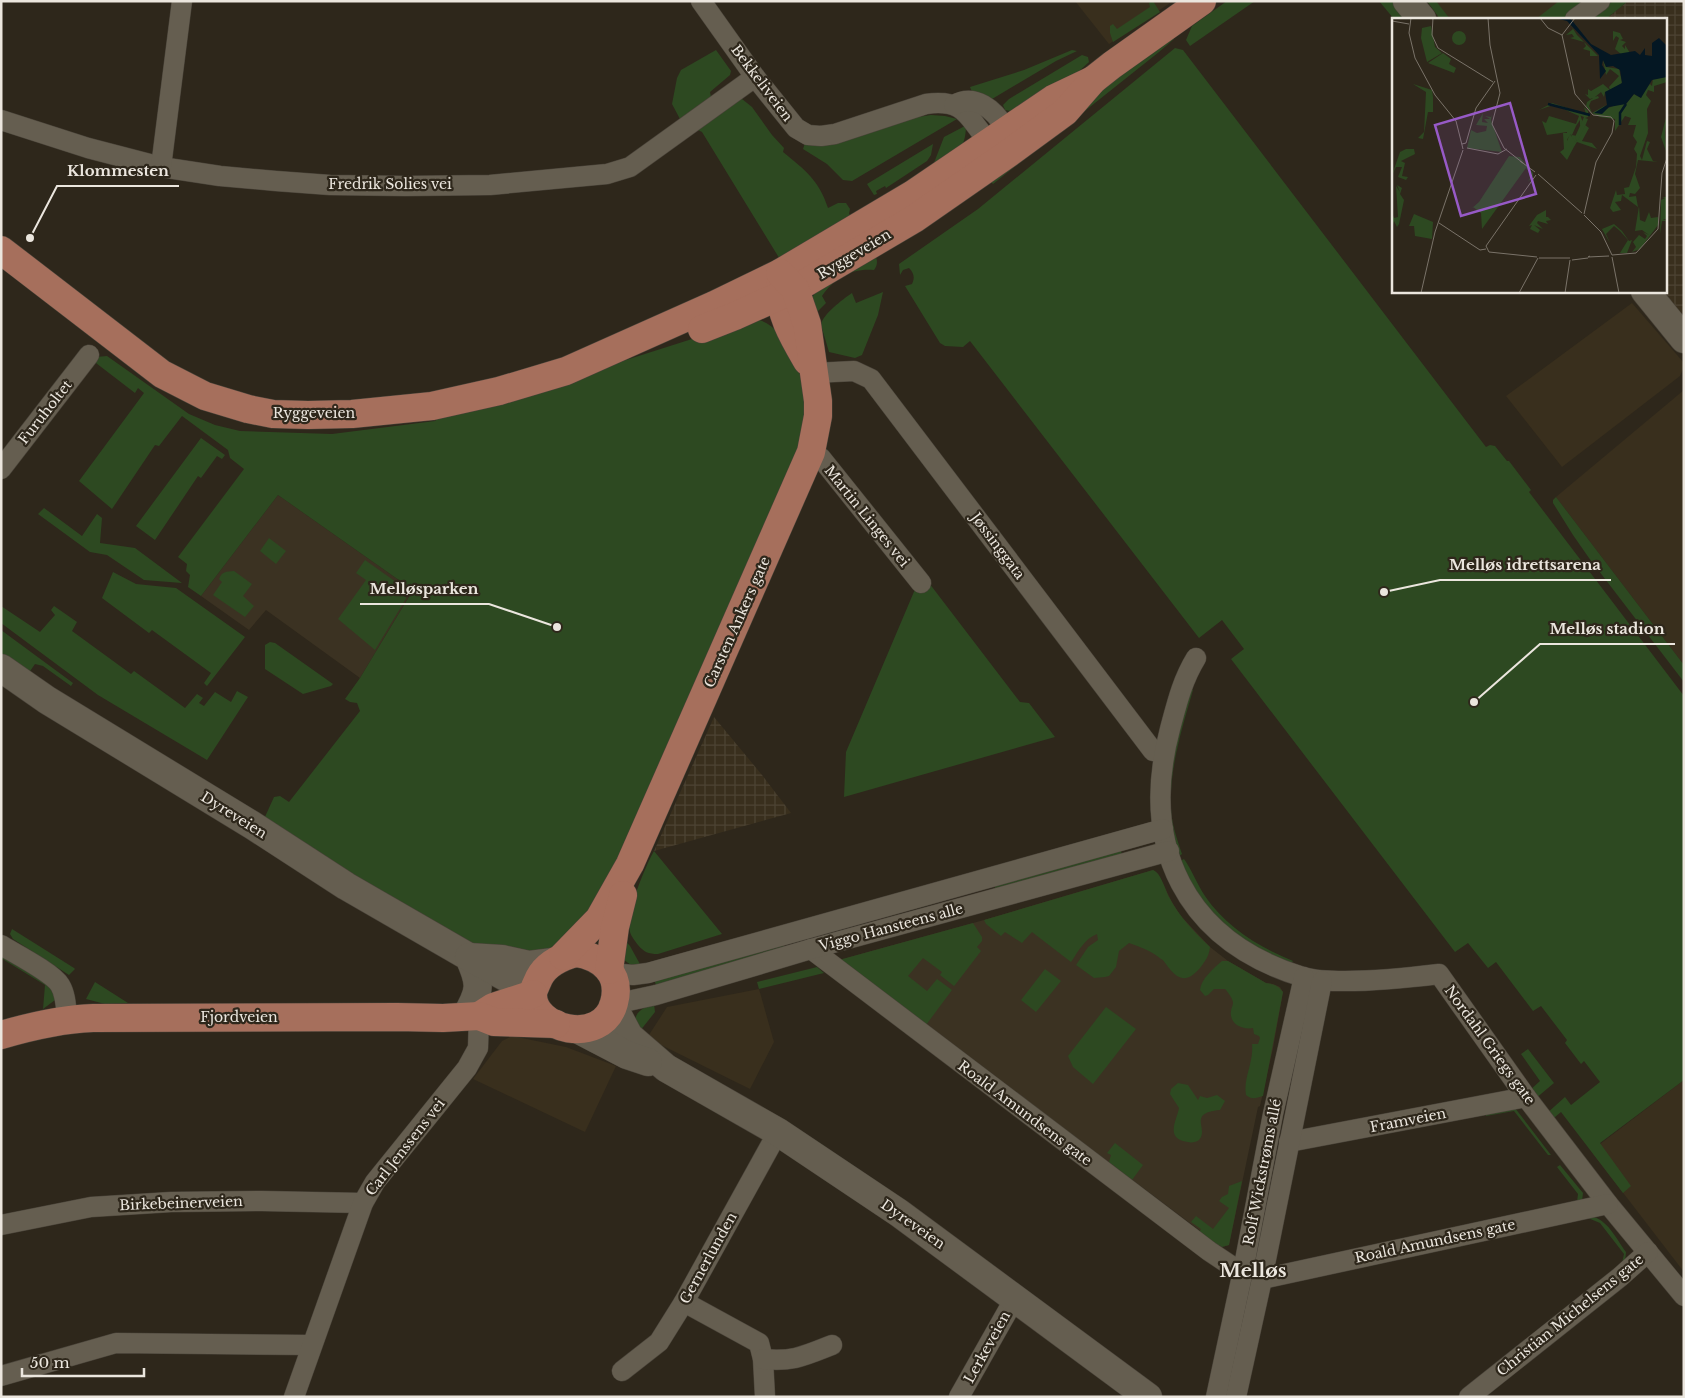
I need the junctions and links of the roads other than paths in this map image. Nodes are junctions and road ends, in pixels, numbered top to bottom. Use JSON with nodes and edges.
{"nodes":[{"id":1,"x":182,"y":1,"type":"edge"},
{"id":2,"x":701,"y":1,"type":"edge"},
{"id":3,"x":1202,"y":1,"type":"edge"},
{"id":4,"x":1407,"y":1,"type":"edge"},
{"id":5,"x":1600,"y":1,"type":"edge"},
{"id":6,"x":1421,"y":18,"type":"edge"},
{"id":7,"x":1576,"y":18,"type":"edge"},
{"id":8,"x":755,"y":77,"type":"junction"},
{"id":9,"x":1,"y":120,"type":"edge"},
{"id":10,"x":1001,"y":142,"type":"junction"},
{"id":11,"x":161,"y":167,"type":"junction"},
{"id":12,"x":1,"y":250,"type":"edge"},
{"id":13,"x":785,"y":286,"type":"junction"},
{"id":14,"x":1646,"y":292,"type":"edge"},
{"id":15,"x":1684,"y":339,"type":"edge"},
{"id":16,"x":89,"y":355,"type":"dead end"},
{"id":17,"x":814,"y":373,"type":"junction"},
{"id":18,"x":811,"y":452,"type":"junction"},
{"id":19,"x":1,"y":469,"type":"edge"},
{"id":20,"x":921,"y":583,"type":"dead end"},
{"id":21,"x":1196,"y":658,"type":"dead end"},
{"id":22,"x":1,"y":668,"type":"edge"},
{"id":23,"x":1164,"y":754,"type":"junction"},
{"id":24,"x":1162,"y":829,"type":"junction"},
{"id":25,"x":1168,"y":851,"type":"junction"},
{"id":26,"x":630,"y":864,"type":"junction"},
{"id":27,"x":1,"y":945,"type":"edge"},
{"id":28,"x":811,"y":949,"type":"junction"},
{"id":29,"x":470,"y":957,"type":"junction"},
{"id":30,"x":558,"y":959,"type":"junction"},
{"id":31,"x":610,"y":971,"type":"junction"},
{"id":32,"x":1313,"y":979,"type":"junction"},
{"id":33,"x":534,"y":991,"type":"junction"},
{"id":34,"x":614,"y":1005,"type":"junction"},
{"id":35,"x":473,"y":1016,"type":"junction"},
{"id":36,"x":67,"y":1019,"type":"junction"},
{"id":37,"x":568,"y":1027,"type":"junction"},
{"id":38,"x":1,"y":1036,"type":"edge"},
{"id":39,"x":666,"y":1068,"type":"junction"},
{"id":40,"x":1526,"y":1096,"type":"junction"},
{"id":41,"x":778,"y":1132,"type":"junction"},
{"id":42,"x":1289,"y":1142,"type":"junction"},
{"id":43,"x":363,"y":1202,"type":"junction"},
{"id":44,"x":1608,"y":1204,"type":"junction"},
{"id":45,"x":1,"y":1225,"type":"edge"},
{"id":46,"x":1648,"y":1252,"type":"junction"},
{"id":47,"x":1243,"y":1271,"type":"junction"},
{"id":48,"x":1262,"y":1279,"type":"junction"},
{"id":49,"x":1684,"y":1296,"type":"edge"},
{"id":50,"x":1015,"y":1298,"type":"junction"},
{"id":51,"x":684,"y":1302,"type":"junction"},
{"id":52,"x":312,"y":1345,"type":"junction"},
{"id":53,"x":832,"y":1346,"type":"dead end"},
{"id":54,"x":763,"y":1359,"type":"junction"},
{"id":55,"x":622,"y":1371,"type":"dead end"},
{"id":56,"x":1,"y":1376,"type":"edge"},
{"id":57,"x":294,"y":1397,"type":"edge"},
{"id":58,"x":766,"y":1397,"type":"edge"},
{"id":59,"x":959,"y":1397,"type":"edge"},
{"id":60,"x":1148,"y":1397,"type":"edge"},
{"id":61,"x":1216,"y":1397,"type":"edge"},
{"id":62,"x":1236,"y":1397,"type":"edge"},
{"id":63,"x":1469,"y":1397,"type":"edge"}],
"edges":[{"from":1,"to":11,"type":"street"},
{"from":2,"to":8,"type":"street","name":"Bekkeliveien"},
{"from":3,"to":10,"type":"main road","name":"Ryggeveien"},
{"from":4,"to":6,"type":"street"},
{"from":5,"to":7,"type":"street"},
{"from":8,"to":10,"type":"street","name":"Bekkeliveien"},
{"from":8,"to":11,"type":"street","name":"Fredrik Solies vei"},
{"from":9,"to":11,"type":"street","name":"Fredrik Solies vei"},
{"from":10,"to":13,"type":"main road","name":"Ryggeveien"},
{"from":12,"to":13,"type":"main road","name":"Ryggeveien"},
{"from":13,"to":17,"type":"main road","name":"Carsten Ankers gate"},
{"from":14,"to":15,"type":"street"},
{"from":16,"to":19,"type":"street","name":"Furuholtet"},
{"from":17,"to":18,"type":"main road","name":"Carsten Ankers gate"},
{"from":17,"to":23,"type":"street","name":"Jøssinggata"},
{"from":18,"to":20,"type":"street","name":"Martin Linges vei"},
{"from":18,"to":26,"type":"main road","name":"Carsten Ankers gate"},
{"from":21,"to":23,"type":"street","name":"Nordahl Griegs gate"},
{"from":22,"to":29,"type":"street","name":"Dyreveien"},
{"from":23,"to":24,"type":"street","name":"Nordahl Griegs gate"},
{"from":24,"to":25,"type":"street","name":"Nordahl Griegs gate"},
{"from":24,"to":31,"type":"street","name":"Viggo Hansteens alle"},
{"from":25,"to":28,"type":"street","name":"Viggo Hansteens alle"},
{"from":25,"to":32,"type":"street","name":"Nordahl Griegs gate"},
{"from":26,"to":30,"type":"main road","name":"Carsten Ankers gate"},
{"from":26,"to":31,"type":"main road","name":"Carsten Ankers gate"},
{"from":27,"to":36,"type":"street"},
{"from":28,"to":34,"type":"street","name":"Viggo Hansteens alle"},
{"from":28,"to":47,"type":"street","name":"Roald Amundsens gate"},
{"from":29,"to":30,"type":"street","name":"Dyreveien"},
{"from":29,"to":33,"type":"street","name":"Dyreveien"},
{"from":29,"to":35,"type":"street"},
{"from":30,"to":31,"type":"main road"},
{"from":30,"to":33,"type":"main road"},
{"from":31,"to":34,"type":"main road"},
{"from":32,"to":40,"type":"street","name":"Nordahl Griegs gate"},
{"from":32,"to":42,"type":"street","name":"Rolf Wickstrøms allé"},
{"from":32,"to":47,"type":"street","name":"Rolf Wickstrøms allé"},
{"from":33,"to":35,"type":"main road","name":"Fjordveien"},
{"from":33,"to":37,"type":"main road"},
{"from":34,"to":37,"type":"main road"},
{"from":34,"to":39,"type":"street","name":"Dyreveien"},
{"from":35,"to":36,"type":"main road","name":"Fjordveien"},
{"from":35,"to":37,"type":"main road","name":"Fjordveien"},
{"from":35,"to":43,"type":"street","name":"Carl Jenssens vei"},
{"from":36,"to":38,"type":"main road","name":"Fjordveien"},
{"from":37,"to":39,"type":"street","name":"Dyreveien"},
{"from":39,"to":41,"type":"street","name":"Dyreveien"},
{"from":40,"to":42,"type":"street","name":"Framveien"},
{"from":40,"to":44,"type":"street","name":"Nordahl Griegs gate"},
{"from":41,"to":50,"type":"street","name":"Dyreveien"},
{"from":41,"to":51,"type":"street","name":"Gernerlunden"},
{"from":42,"to":48,"type":"street","name":"Rolf Wickstrøms allé"},
{"from":43,"to":45,"type":"street","name":"Birkebeinerveien"},
{"from":43,"to":52,"type":"street","name":"Carl Jenssens vei"},
{"from":44,"to":46,"type":"street","name":"Nordahl Griegs gate"},
{"from":44,"to":48,"type":"street","name":"Roald Amundsens gate"},
{"from":46,"to":49,"type":"street","name":"Nordahl Griegs gate"},
{"from":46,"to":63,"type":"street","name":"Christian Michelsens gate"},
{"from":47,"to":61,"type":"street","name":"Rolf Wickstrøms allé"},
{"from":48,"to":62,"type":"street","name":"Rolf Wickstrøms allé"},
{"from":50,"to":59,"type":"street","name":"Lerkeveien"},
{"from":50,"to":60,"type":"street","name":"Dyreveien"},
{"from":51,"to":54,"type":"street"},
{"from":51,"to":55,"type":"street","name":"Gernerlunden"},
{"from":52,"to":56,"type":"street"},
{"from":52,"to":57,"type":"street","name":"Carl Jenssens vei"},
{"from":53,"to":54,"type":"street"},
{"from":54,"to":58,"type":"street"}]}
